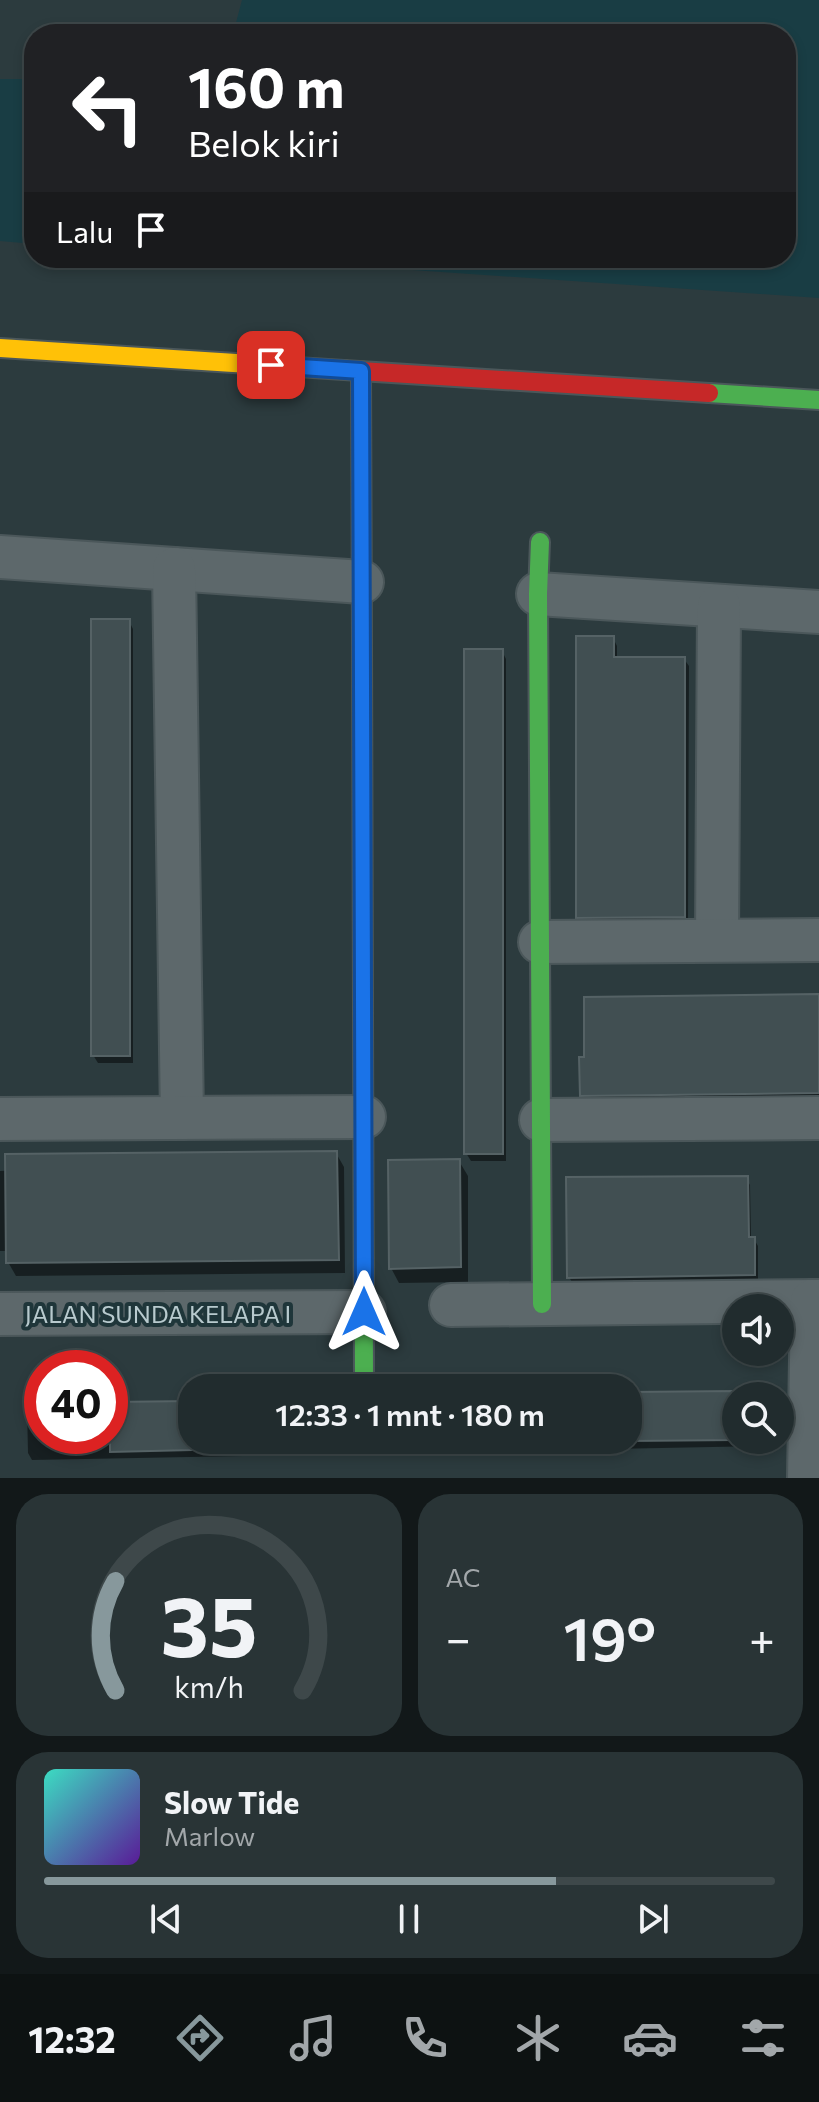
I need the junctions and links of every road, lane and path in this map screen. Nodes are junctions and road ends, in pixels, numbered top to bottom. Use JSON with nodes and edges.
{"nodes":[{"id":1,"x":0,"y":348,"type":"edge"},
{"id":2,"x":361,"y":371,"type":"junction"},
{"id":3,"x":819,"y":400,"type":"edge"},
{"id":4,"x":540,"y":542,"type":"dead end"},
{"id":5,"x":0,"y":557,"type":"edge"},
{"id":6,"x":174,"y":569,"type":"junction"},
{"id":7,"x":362,"y":582,"type":"junction"},
{"id":8,"x":538,"y":594,"type":"junction"},
{"id":9,"x":719,"y":606,"type":"junction"},
{"id":10,"x":819,"y":612,"type":"edge"},
{"id":11,"x":717,"y":940,"type":"junction"},
{"id":12,"x":819,"y":940,"type":"edge"},
{"id":13,"x":540,"y":942,"type":"junction"},
{"id":14,"x":364,"y":1117,"type":"junction"},
{"id":15,"x":182,"y":1118,"type":"junction"},
{"id":16,"x":819,"y":1118,"type":"edge"},
{"id":17,"x":0,"y":1119,"type":"edge"},
{"id":18,"x":541,"y":1120,"type":"junction"},
{"id":19,"x":815,"y":1301,"type":"edge"},
{"id":20,"x":542,"y":1304,"type":"junction"},
{"id":21,"x":451,"y":1305,"type":"dead end"},
{"id":22,"x":364,"y":1312,"type":"junction"},
{"id":23,"x":0,"y":1314,"type":"edge"},
{"id":24,"x":364,"y":1374,"type":"edge"},
{"id":25,"x":809,"y":1478,"type":"edge"}],
"edges":[{"from":1,"to":2,"type":"street"},
{"from":2,"to":3,"type":"street"},
{"from":2,"to":7,"type":"street"},
{"from":4,"to":8,"type":"street"},
{"from":5,"to":6,"type":"street"},
{"from":6,"to":7,"type":"street"},
{"from":6,"to":15,"type":"street"},
{"from":7,"to":14,"type":"street"},
{"from":8,"to":9,"type":"street"},
{"from":8,"to":13,"type":"street"},
{"from":9,"to":10,"type":"street"},
{"from":9,"to":11,"type":"street"},
{"from":11,"to":12,"type":"street"},
{"from":11,"to":13,"type":"street"},
{"from":13,"to":18,"type":"street"},
{"from":14,"to":15,"type":"street"},
{"from":14,"to":22,"type":"street"},
{"from":15,"to":17,"type":"street"},
{"from":16,"to":18,"type":"street"},
{"from":18,"to":20,"type":"street"},
{"from":19,"to":20,"type":"street"},
{"from":19,"to":25,"type":"street"},
{"from":20,"to":21,"type":"street"},
{"from":22,"to":23,"type":"street","name":"JALAN SUNDA KELAPA I"},
{"from":22,"to":24,"type":"street"}]}
